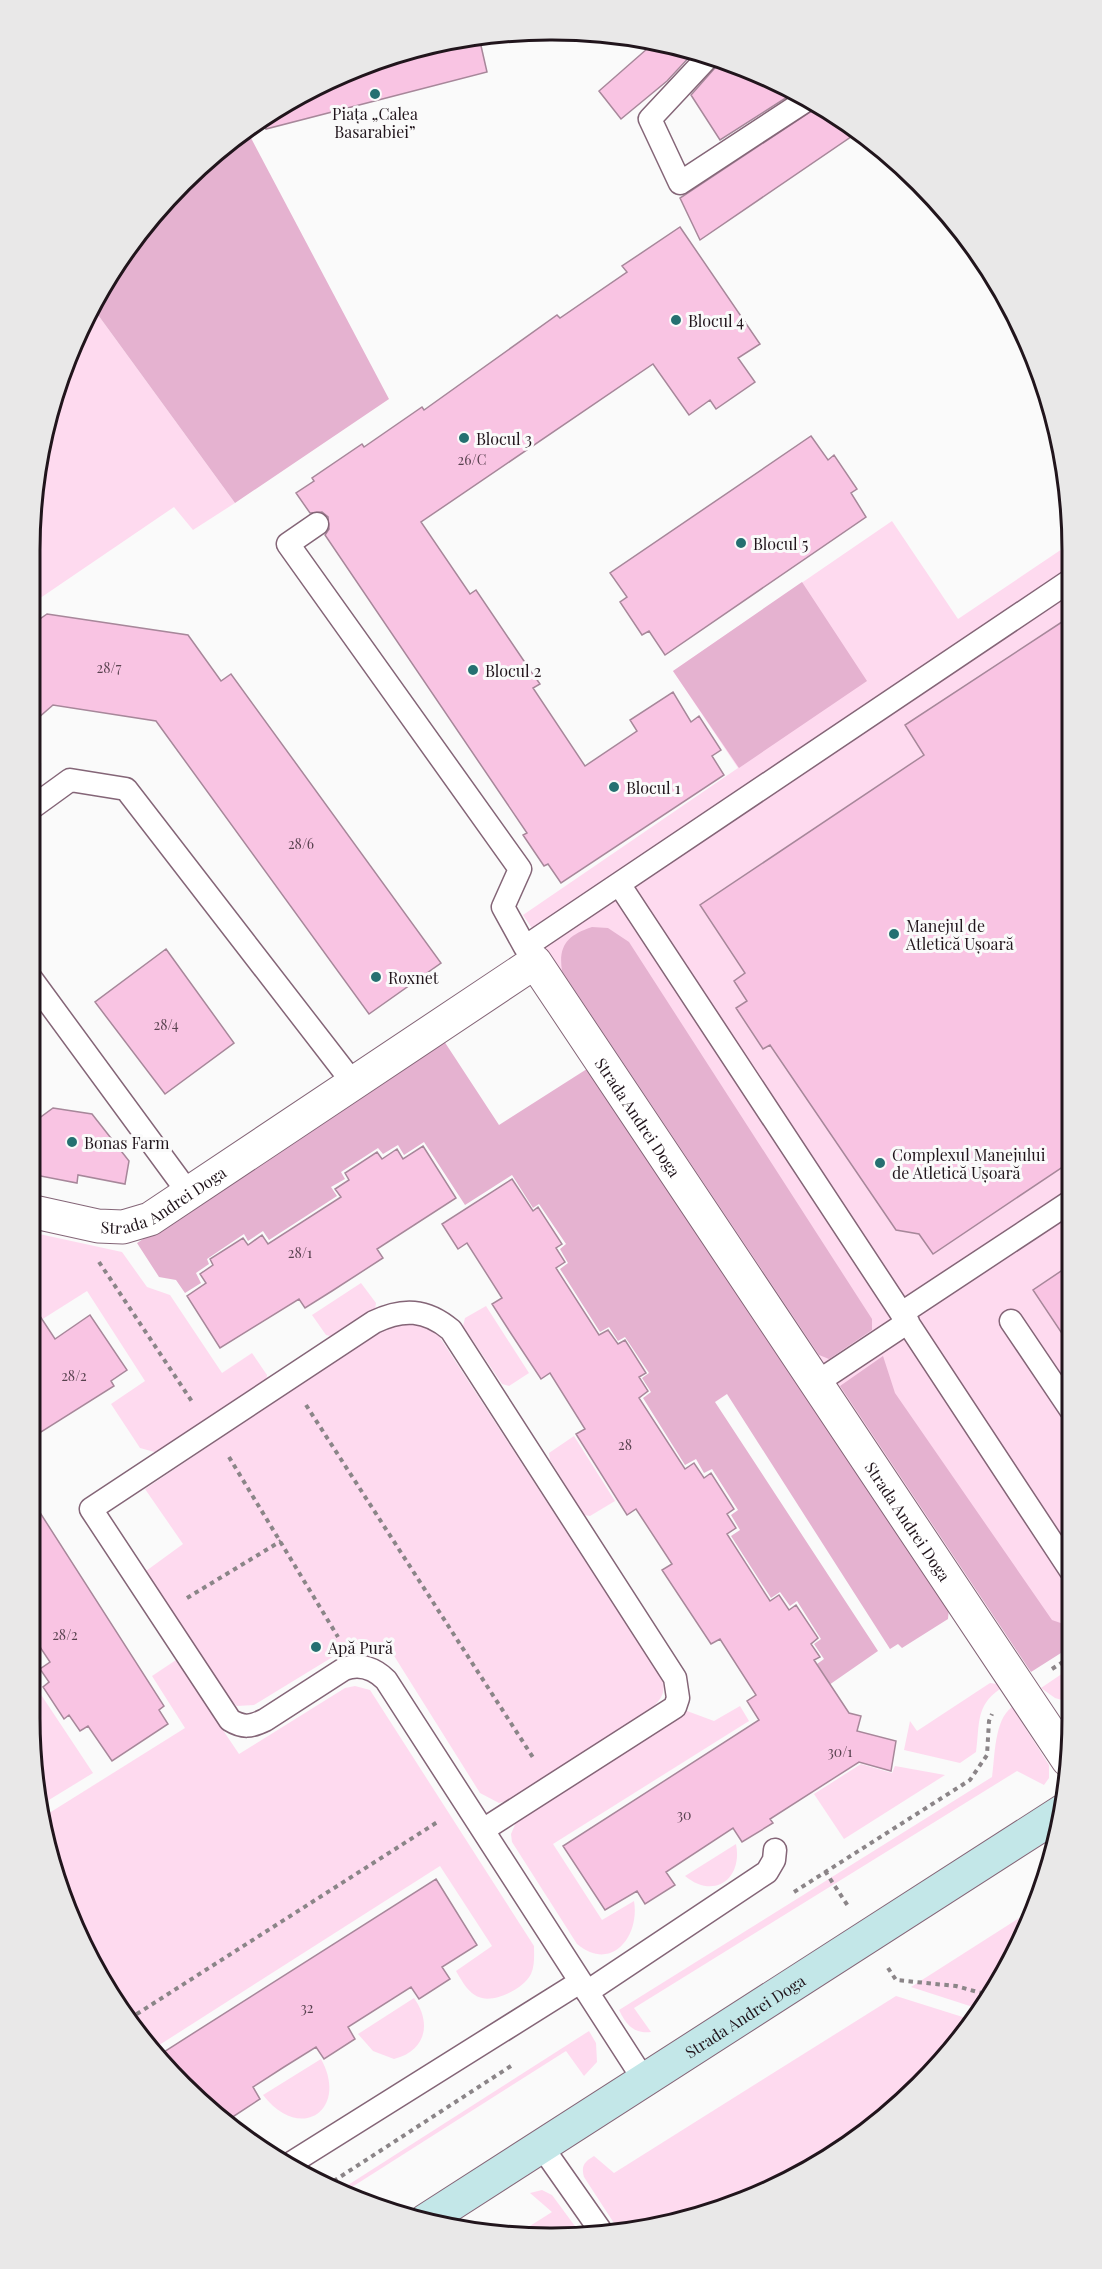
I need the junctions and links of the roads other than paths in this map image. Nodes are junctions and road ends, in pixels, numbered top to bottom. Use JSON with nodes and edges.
{"nodes":[{"id":1,"x":702,"y":64,"type":"edge"},
{"id":2,"x":799,"y":105,"type":"edge"},
{"id":3,"x":317,"y":524,"type":"dead end"},
{"id":4,"x":1061,"y":587,"type":"edge"},
{"id":5,"x":41,"y":801,"type":"edge"},
{"id":6,"x":619,"y":884,"type":"junction"},
{"id":7,"x":530,"y":955,"type":"junction"},
{"id":8,"x":41,"y":992,"type":"edge"},
{"id":9,"x":354,"y":1084,"type":"junction"},
{"id":10,"x":190,"y":1195,"type":"junction"},
{"id":11,"x":1061,"y":1208,"type":"edge"},
{"id":12,"x":41,"y":1213,"type":"edge"},
{"id":13,"x":905,"y":1318,"type":"junction"},
{"id":14,"x":1011,"y":1321,"type":"dead end"},
{"id":15,"x":816,"y":1383,"type":"junction"},
{"id":16,"x":1061,"y":1395,"type":"edge"},
{"id":17,"x":1061,"y":1556,"type":"edge"},
{"id":18,"x":1060,"y":1748,"type":"edge"},
{"id":19,"x":1052,"y":1818,"type":"edge"},
{"id":20,"x":483,"y":1830,"type":"junction"},
{"id":21,"x":775,"y":1850,"type":"dead end"},
{"id":22,"x":583,"y":1987,"type":"junction"},
{"id":23,"x":644,"y":2080,"type":"junction"},
{"id":24,"x":542,"y":2147,"type":"junction"},
{"id":25,"x":296,"y":2160,"type":"edge"},
{"id":26,"x":435,"y":2215,"type":"edge"},
{"id":27,"x":597,"y":2226,"type":"edge"}],
"edges":[{"from":1,"to":2,"type":"lane"},
{"from":3,"to":7,"type":"lane"},
{"from":4,"to":6,"type":"lane"},
{"from":5,"to":9,"type":"lane"},
{"from":6,"to":7,"type":"lane"},
{"from":6,"to":13,"type":"lane"},
{"from":7,"to":9,"type":"street","name":"Strada Andrei Doga"},
{"from":7,"to":15,"type":"street","name":"Strada Andrei Doga"},
{"from":8,"to":10,"type":"lane"},
{"from":9,"to":10,"type":"street","name":"Strada Andrei Doga"},
{"from":10,"to":12,"type":"street","name":"Strada Andrei Doga"},
{"from":11,"to":13,"type":"lane"},
{"from":13,"to":15,"type":"lane"},
{"from":13,"to":17,"type":"lane"},
{"from":14,"to":16,"type":"lane"},
{"from":15,"to":18,"type":"street","name":"Strada Andrei Doga"},
{"from":19,"to":23,"type":"street","name":"Strada Andrei Doga"},
{"from":20,"to":20,"type":"lane"},
{"from":20,"to":22,"type":"lane"},
{"from":21,"to":22,"type":"lane"},
{"from":22,"to":23,"type":"lane"},
{"from":22,"to":25,"type":"lane"},
{"from":23,"to":24,"type":"street","name":"Strada Andrei Doga"},
{"from":24,"to":26,"type":"street","name":"Strada Andrei Doga"},
{"from":24,"to":27,"type":"lane"}]}
